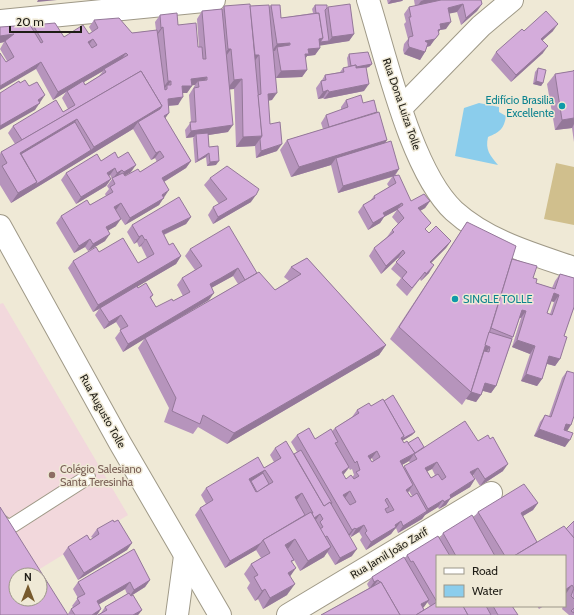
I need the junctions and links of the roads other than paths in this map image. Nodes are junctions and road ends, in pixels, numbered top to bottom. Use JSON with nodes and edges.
{"nodes":[{"id":1,"x":214,"y":0,"type":"edge"},
{"id":2,"x":368,"y":0,"type":"edge"},
{"id":3,"x":512,"y":0,"type":"edge"},
{"id":4,"x":0,"y":21,"type":"edge"},
{"id":5,"x":401,"y":108,"type":"junction"},
{"id":6,"x":0,"y":226,"type":"edge"},
{"id":7,"x":574,"y":268,"type":"edge"},
{"id":8,"x":88,"y":477,"type":"dead end"},
{"id":9,"x":491,"y":493,"type":"dead end"},
{"id":10,"x":0,"y":521,"type":"edge"},
{"id":11,"x":185,"y":556,"type":"junction"},
{"id":12,"x":177,"y":615,"type":"edge"},
{"id":13,"x":220,"y":615,"type":"edge"},
{"id":14,"x":288,"y":615,"type":"edge"}],
"edges":[{"from":1,"to":4,"type":"street"},
{"from":2,"to":5,"type":"street","name":"Rua Dona Luiza Tolle"},
{"from":3,"to":5,"type":"street"},
{"from":5,"to":7,"type":"street","name":"Rua Dona Luiza Tolle"},
{"from":6,"to":11,"type":"street","name":"Rua Augusto Tolle"},
{"from":8,"to":10,"type":"lane"},
{"from":9,"to":14,"type":"street","name":"Rua Jamil João Zarif"},
{"from":11,"to":12,"type":"street"},
{"from":11,"to":13,"type":"street","name":"Rua Augusto Tolle"}]}
